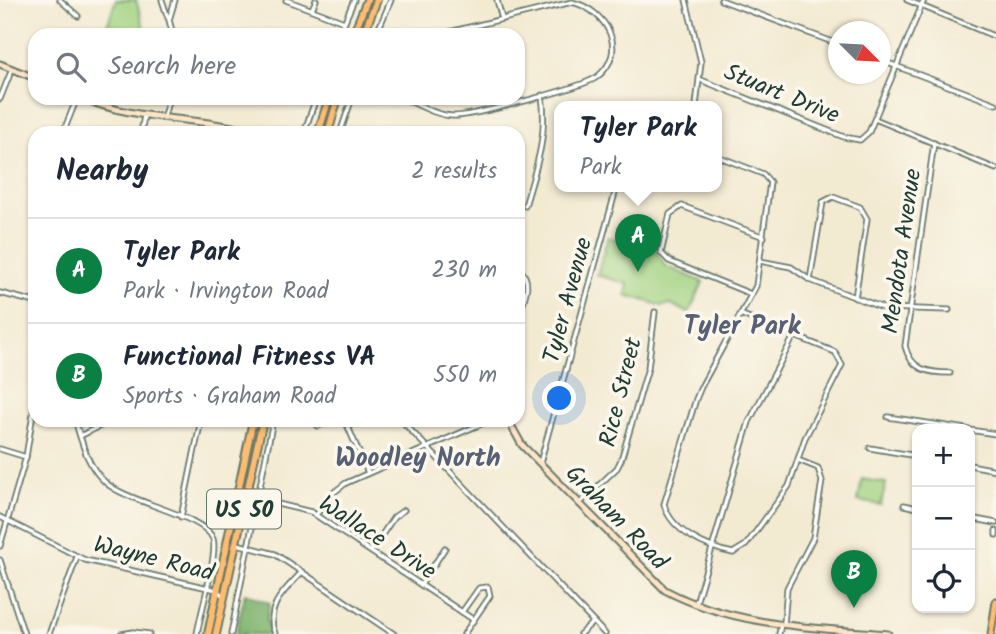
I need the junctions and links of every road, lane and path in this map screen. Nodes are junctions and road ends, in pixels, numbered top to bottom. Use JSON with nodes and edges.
{"nodes":[{"id":1,"x":60,"y":0,"type":"edge"},
{"id":2,"x":162,"y":0,"type":"edge"},
{"id":3,"x":175,"y":0,"type":"edge"},
{"id":4,"x":286,"y":0,"type":"edge"},
{"id":5,"x":316,"y":0,"type":"edge"},
{"id":6,"x":354,"y":0,"type":"edge"},
{"id":7,"x":367,"y":0,"type":"edge"},
{"id":8,"x":377,"y":0,"type":"edge"},
{"id":9,"x":391,"y":0,"type":"edge"},
{"id":10,"x":497,"y":0,"type":"edge"},
{"id":11,"x":687,"y":0,"type":"edge"},
{"id":12,"x":721,"y":0,"type":"edge"},
{"id":13,"x":907,"y":0,"type":"edge"},
{"id":14,"x":924,"y":0,"type":"edge"},
{"id":15,"x":921,"y":6,"type":"junction"},
{"id":16,"x":312,"y":9,"type":"junction"},
{"id":17,"x":78,"y":16,"type":"dead end"},
{"id":18,"x":502,"y":19,"type":"junction"},
{"id":19,"x":169,"y":20,"type":"junction"},
{"id":20,"x":344,"y":22,"type":"junction"},
{"id":21,"x":171,"y":28,"type":"edge"},
{"id":22,"x":342,"y":28,"type":"edge"},
{"id":23,"x":356,"y":28,"type":"edge"},
{"id":24,"x":366,"y":28,"type":"edge"},
{"id":25,"x":379,"y":28,"type":"edge"},
{"id":26,"x":465,"y":28,"type":"edge"},
{"id":27,"x":996,"y":37,"type":"edge"},
{"id":28,"x":828,"y":40,"type":"edge"},
{"id":29,"x":0,"y":64,"type":"edge"},
{"id":30,"x":891,"y":64,"type":"edge"},
{"id":31,"x":896,"y":66,"type":"junction"},
{"id":32,"x":12,"y":69,"type":"junction"},
{"id":33,"x":28,"y":75,"type":"edge"},
{"id":34,"x":701,"y":80,"type":"junction"},
{"id":35,"x":542,"y":95,"type":"junction"},
{"id":36,"x":0,"y":99,"type":"edge"},
{"id":37,"x":525,"y":99,"type":"edge"},
{"id":38,"x":697,"y":101,"type":"edge"},
{"id":39,"x":996,"y":104,"type":"edge"},
{"id":40,"x":77,"y":105,"type":"edge"},
{"id":41,"x":101,"y":105,"type":"edge"},
{"id":42,"x":167,"y":105,"type":"edge"},
{"id":43,"x":314,"y":105,"type":"edge"},
{"id":44,"x":327,"y":105,"type":"edge"},
{"id":45,"x":336,"y":105,"type":"edge"},
{"id":46,"x":350,"y":105,"type":"edge"},
{"id":47,"x":418,"y":105,"type":"edge"},
{"id":48,"x":503,"y":105,"type":"edge"},
{"id":49,"x":144,"y":116,"type":"junction"},
{"id":50,"x":163,"y":117,"type":"junction"},
{"id":51,"x":874,"y":119,"type":"junction"},
{"id":52,"x":66,"y":126,"type":"edge"},
{"id":53,"x":142,"y":126,"type":"edge"},
{"id":54,"x":217,"y":126,"type":"edge"},
{"id":55,"x":306,"y":126,"type":"edge"},
{"id":56,"x":320,"y":126,"type":"edge"},
{"id":57,"x":330,"y":126,"type":"edge"},
{"id":58,"x":342,"y":126,"type":"edge"},
{"id":59,"x":934,"y":143,"type":"junction"},
{"id":60,"x":722,"y":158,"type":"edge"},
{"id":61,"x":996,"y":169,"type":"edge"},
{"id":62,"x":615,"y":192,"type":"edge"},
{"id":63,"x":525,"y":206,"type":"dead end"},
{"id":64,"x":764,"y":237,"type":"junction"},
{"id":65,"x":760,"y":261,"type":"junction"},
{"id":66,"x":525,"y":273,"type":"edge"},
{"id":67,"x":810,"y":280,"type":"junction"},
{"id":68,"x":0,"y":293,"type":"edge"},
{"id":69,"x":525,"y":293,"type":"edge"},
{"id":70,"x":751,"y":294,"type":"junction"},
{"id":71,"x":855,"y":298,"type":"junction"},
{"id":72,"x":28,"y":300,"type":"edge"},
{"id":73,"x":948,"y":310,"type":"dead end"},
{"id":74,"x":909,"y":311,"type":"junction"},
{"id":75,"x":655,"y":312,"type":"dead end"},
{"id":76,"x":740,"y":314,"type":"junction"},
{"id":77,"x":794,"y":336,"type":"junction"},
{"id":78,"x":950,"y":373,"type":"dead end"},
{"id":79,"x":888,"y":417,"type":"dead end"},
{"id":80,"x":931,"y":424,"type":"edge"},
{"id":81,"x":31,"y":427,"type":"edge"},
{"id":82,"x":77,"y":427,"type":"edge"},
{"id":83,"x":98,"y":427,"type":"edge"},
{"id":84,"x":200,"y":427,"type":"edge"},
{"id":85,"x":252,"y":427,"type":"edge"},
{"id":86,"x":261,"y":427,"type":"edge"},
{"id":87,"x":272,"y":427,"type":"edge"},
{"id":88,"x":348,"y":427,"type":"edge"},
{"id":89,"x":408,"y":427,"type":"edge"},
{"id":90,"x":474,"y":427,"type":"edge"},
{"id":91,"x":511,"y":427,"type":"edge"},
{"id":92,"x":975,"y":431,"type":"edge"},
{"id":93,"x":996,"y":434,"type":"edge"},
{"id":94,"x":80,"y":436,"type":"junction"},
{"id":95,"x":427,"y":447,"type":"junction"},
{"id":96,"x":870,"y":448,"type":"dead end"},
{"id":97,"x":0,"y":449,"type":"edge"},
{"id":98,"x":912,"y":455,"type":"edge"},
{"id":99,"x":26,"y":457,"type":"junction"},
{"id":100,"x":798,"y":460,"type":"junction"},
{"id":101,"x":540,"y":463,"type":"junction"},
{"id":102,"x":975,"y":466,"type":"edge"},
{"id":103,"x":996,"y":470,"type":"edge"},
{"id":104,"x":368,"y":473,"type":"junction"},
{"id":105,"x":257,"y":499,"type":"junction"},
{"id":106,"x":579,"y":504,"type":"junction"},
{"id":107,"x":904,"y":505,"type":"dead end"},
{"id":108,"x":912,"y":507,"type":"edge"},
{"id":109,"x":404,"y":510,"type":"dead end"},
{"id":110,"x":316,"y":515,"type":"junction"},
{"id":111,"x":0,"y":517,"type":"edge"},
{"id":112,"x":181,"y":517,"type":"junction"},
{"id":113,"x":7,"y":519,"type":"junction"},
{"id":114,"x":975,"y":519,"type":"edge"},
{"id":115,"x":996,"y":523,"type":"edge"},
{"id":116,"x":231,"y":528,"type":"junction"},
{"id":117,"x":237,"y":544,"type":"junction"},
{"id":118,"x":0,"y":546,"type":"edge"},
{"id":119,"x":247,"y":546,"type":"junction"},
{"id":120,"x":712,"y":547,"type":"junction"},
{"id":121,"x":445,"y":548,"type":"dead end"},
{"id":122,"x":371,"y":551,"type":"junction"},
{"id":123,"x":78,"y":557,"type":"junction"},
{"id":124,"x":0,"y":560,"type":"edge"},
{"id":125,"x":302,"y":572,"type":"junction"},
{"id":126,"x":421,"y":585,"type":"junction"},
{"id":127,"x":206,"y":587,"type":"junction"},
{"id":128,"x":217,"y":590,"type":"junction"},
{"id":129,"x":224,"y":597,"type":"junction"},
{"id":130,"x":996,"y":601,"type":"edge"},
{"id":131,"x":696,"y":603,"type":"junction"},
{"id":132,"x":462,"y":612,"type":"junction"},
{"id":133,"x":474,"y":620,"type":"junction"},
{"id":134,"x":593,"y":622,"type":"junction"},
{"id":135,"x":782,"y":624,"type":"junction"},
{"id":136,"x":24,"y":634,"type":"edge"},
{"id":137,"x":49,"y":634,"type":"edge"},
{"id":138,"x":121,"y":634,"type":"edge"},
{"id":139,"x":149,"y":634,"type":"edge"},
{"id":140,"x":197,"y":634,"type":"edge"},
{"id":141,"x":208,"y":634,"type":"edge"},
{"id":142,"x":216,"y":634,"type":"edge"},
{"id":143,"x":231,"y":634,"type":"edge"},
{"id":144,"x":275,"y":634,"type":"edge"},
{"id":145,"x":394,"y":634,"type":"edge"},
{"id":146,"x":464,"y":634,"type":"edge"},
{"id":147,"x":580,"y":634,"type":"edge"},
{"id":148,"x":605,"y":634,"type":"edge"},
{"id":149,"x":779,"y":634,"type":"edge"},
{"id":150,"x":888,"y":634,"type":"edge"},
{"id":151,"x":991,"y":634,"type":"edge"}],
"edges":[{"from":1,"to":17,"type":"street"},
{"from":2,"to":19,"type":"street"},
{"from":3,"to":19,"type":"street"},
{"from":4,"to":16,"type":"street"},
{"from":5,"to":16,"type":"street"},
{"from":6,"to":20,"type":"street"},
{"from":7,"to":23,"type":"highway"},
{"from":8,"to":24,"type":"highway"},
{"from":9,"to":25,"type":"street"},
{"from":10,"to":18,"type":"street"},
{"from":11,"to":34,"type":"street"},
{"from":12,"to":28,"type":"street"},
{"from":13,"to":15,"type":"street"},
{"from":14,"to":15,"type":"street"},
{"from":15,"to":27,"type":"street"},
{"from":15,"to":31,"type":"street"},
{"from":16,"to":20,"type":"street"},
{"from":18,"to":26,"type":"street"},
{"from":18,"to":35,"type":"street"},
{"from":19,"to":21,"type":"street"},
{"from":20,"to":22,"type":"street"},
{"from":29,"to":32,"type":"street"},
{"from":30,"to":31,"type":"street"},
{"from":31,"to":39,"type":"street"},
{"from":31,"to":51,"type":"street"},
{"from":32,"to":33,"type":"street"},
{"from":32,"to":36,"type":"street"},
{"from":34,"to":38,"type":"street"},
{"from":34,"to":51,"type":"street","name":"Stuart Drive"},
{"from":35,"to":37,"type":"street"},
{"from":35,"to":63,"type":"street"},
{"from":40,"to":52,"type":"street"},
{"from":41,"to":49,"type":"street"},
{"from":42,"to":50,"type":"street"},
{"from":43,"to":55,"type":"street"},
{"from":44,"to":56,"type":"highway"},
{"from":45,"to":57,"type":"highway"},
{"from":46,"to":58,"type":"street"},
{"from":47,"to":48,"type":"street"},
{"from":49,"to":50,"type":"street"},
{"from":49,"to":53,"type":"street"},
{"from":50,"to":54,"type":"street"},
{"from":51,"to":59,"type":"street","name":"Stuart Drive"},
{"from":59,"to":61,"type":"street","name":"Stuart Drive"},
{"from":59,"to":74,"type":"street","name":"Mendota Avenue"},
{"from":60,"to":64,"type":"street"},
{"from":62,"to":101,"type":"street","name":"Tyler Avenue"},
{"from":64,"to":65,"type":"street"},
{"from":64,"to":70,"type":"street"},
{"from":65,"to":67,"type":"street"},
{"from":65,"to":70,"type":"street"},
{"from":66,"to":69,"type":"street"},
{"from":67,"to":71,"type":"street"},
{"from":67,"to":71,"type":"street"},
{"from":68,"to":72,"type":"street"},
{"from":70,"to":76,"type":"street"},
{"from":71,"to":74,"type":"street"},
{"from":73,"to":74,"type":"street"},
{"from":74,"to":78,"type":"street","name":"Mendota Avenue"},
{"from":75,"to":106,"type":"street","name":"Rice Street"},
{"from":76,"to":77,"type":"street"},
{"from":76,"to":120,"type":"street"},
{"from":77,"to":100,"type":"street"},
{"from":77,"to":120,"type":"street"},
{"from":79,"to":80,"type":"street"},
{"from":81,"to":99,"type":"street"},
{"from":82,"to":94,"type":"street"},
{"from":83,"to":94,"type":"street"},
{"from":84,"to":112,"type":"street"},
{"from":85,"to":116,"type":"highway","number":"US 50"},
{"from":86,"to":117,"type":"highway","number":"US 50"},
{"from":87,"to":105,"type":"street"},
{"from":88,"to":104,"type":"street"},
{"from":89,"to":95,"type":"street"},
{"from":90,"to":95,"type":"street"},
{"from":91,"to":101,"type":"street","name":"Graham Road"},
{"from":92,"to":93,"type":"street"},
{"from":94,"to":112,"type":"street"},
{"from":95,"to":104,"type":"street"},
{"from":95,"to":134,"type":"street"},
{"from":96,"to":98,"type":"street"},
{"from":97,"to":99,"type":"street"},
{"from":99,"to":113,"type":"street"},
{"from":100,"to":120,"type":"street"},
{"from":100,"to":135,"type":"street"},
{"from":101,"to":106,"type":"street","name":"Graham Road"},
{"from":102,"to":103,"type":"street"},
{"from":104,"to":110,"type":"street"},
{"from":105,"to":110,"type":"street","name":"Wallace Drive"},
{"from":105,"to":119,"type":"street"},
{"from":106,"to":131,"type":"street","name":"Graham Road"},
{"from":107,"to":108,"type":"street"},
{"from":109,"to":122,"type":"street"},
{"from":110,"to":122,"type":"street","name":"Wallace Drive"},
{"from":111,"to":113,"type":"street","name":"Wayne Road"},
{"from":112,"to":127,"type":"street"},
{"from":113,"to":118,"type":"street"},
{"from":113,"to":123,"type":"street","name":"Wayne Road"},
{"from":114,"to":115,"type":"street"},
{"from":116,"to":117,"type":"highway"},
{"from":116,"to":128,"type":"highway","number":"US 50"},
{"from":117,"to":119,"type":"street"},
{"from":117,"to":129,"type":"highway","number":"US 50"},
{"from":119,"to":125,"type":"street"},
{"from":119,"to":143,"type":"street"},
{"from":120,"to":131,"type":"street"},
{"from":121,"to":126,"type":"street"},
{"from":122,"to":126,"type":"street","name":"Wallace Drive"},
{"from":123,"to":127,"type":"street","name":"Wayne Road"},
{"from":123,"to":137,"type":"street"},
{"from":124,"to":136,"type":"street"},
{"from":125,"to":144,"type":"street"},
{"from":125,"to":145,"type":"street"},
{"from":126,"to":132,"type":"street","name":"Wallace Drive"},
{"from":127,"to":128,"type":"street","name":"Wayne Road"},
{"from":127,"to":140,"type":"street"},
{"from":128,"to":129,"type":"street","name":"Wayne Road"},
{"from":128,"to":141,"type":"highway","number":"US 50"},
{"from":129,"to":142,"type":"highway","number":"US 50"},
{"from":130,"to":151,"type":"main road"},
{"from":131,"to":135,"type":"street","name":"Graham Road"},
{"from":132,"to":133,"type":"street","name":"Wallace Drive"},
{"from":132,"to":133,"type":"street"},
{"from":133,"to":146,"type":"street"},
{"from":134,"to":147,"type":"street"},
{"from":134,"to":148,"type":"street"},
{"from":135,"to":149,"type":"street"},
{"from":135,"to":150,"type":"street","name":"Graham Road"},
{"from":138,"to":139,"type":"street"}]}
